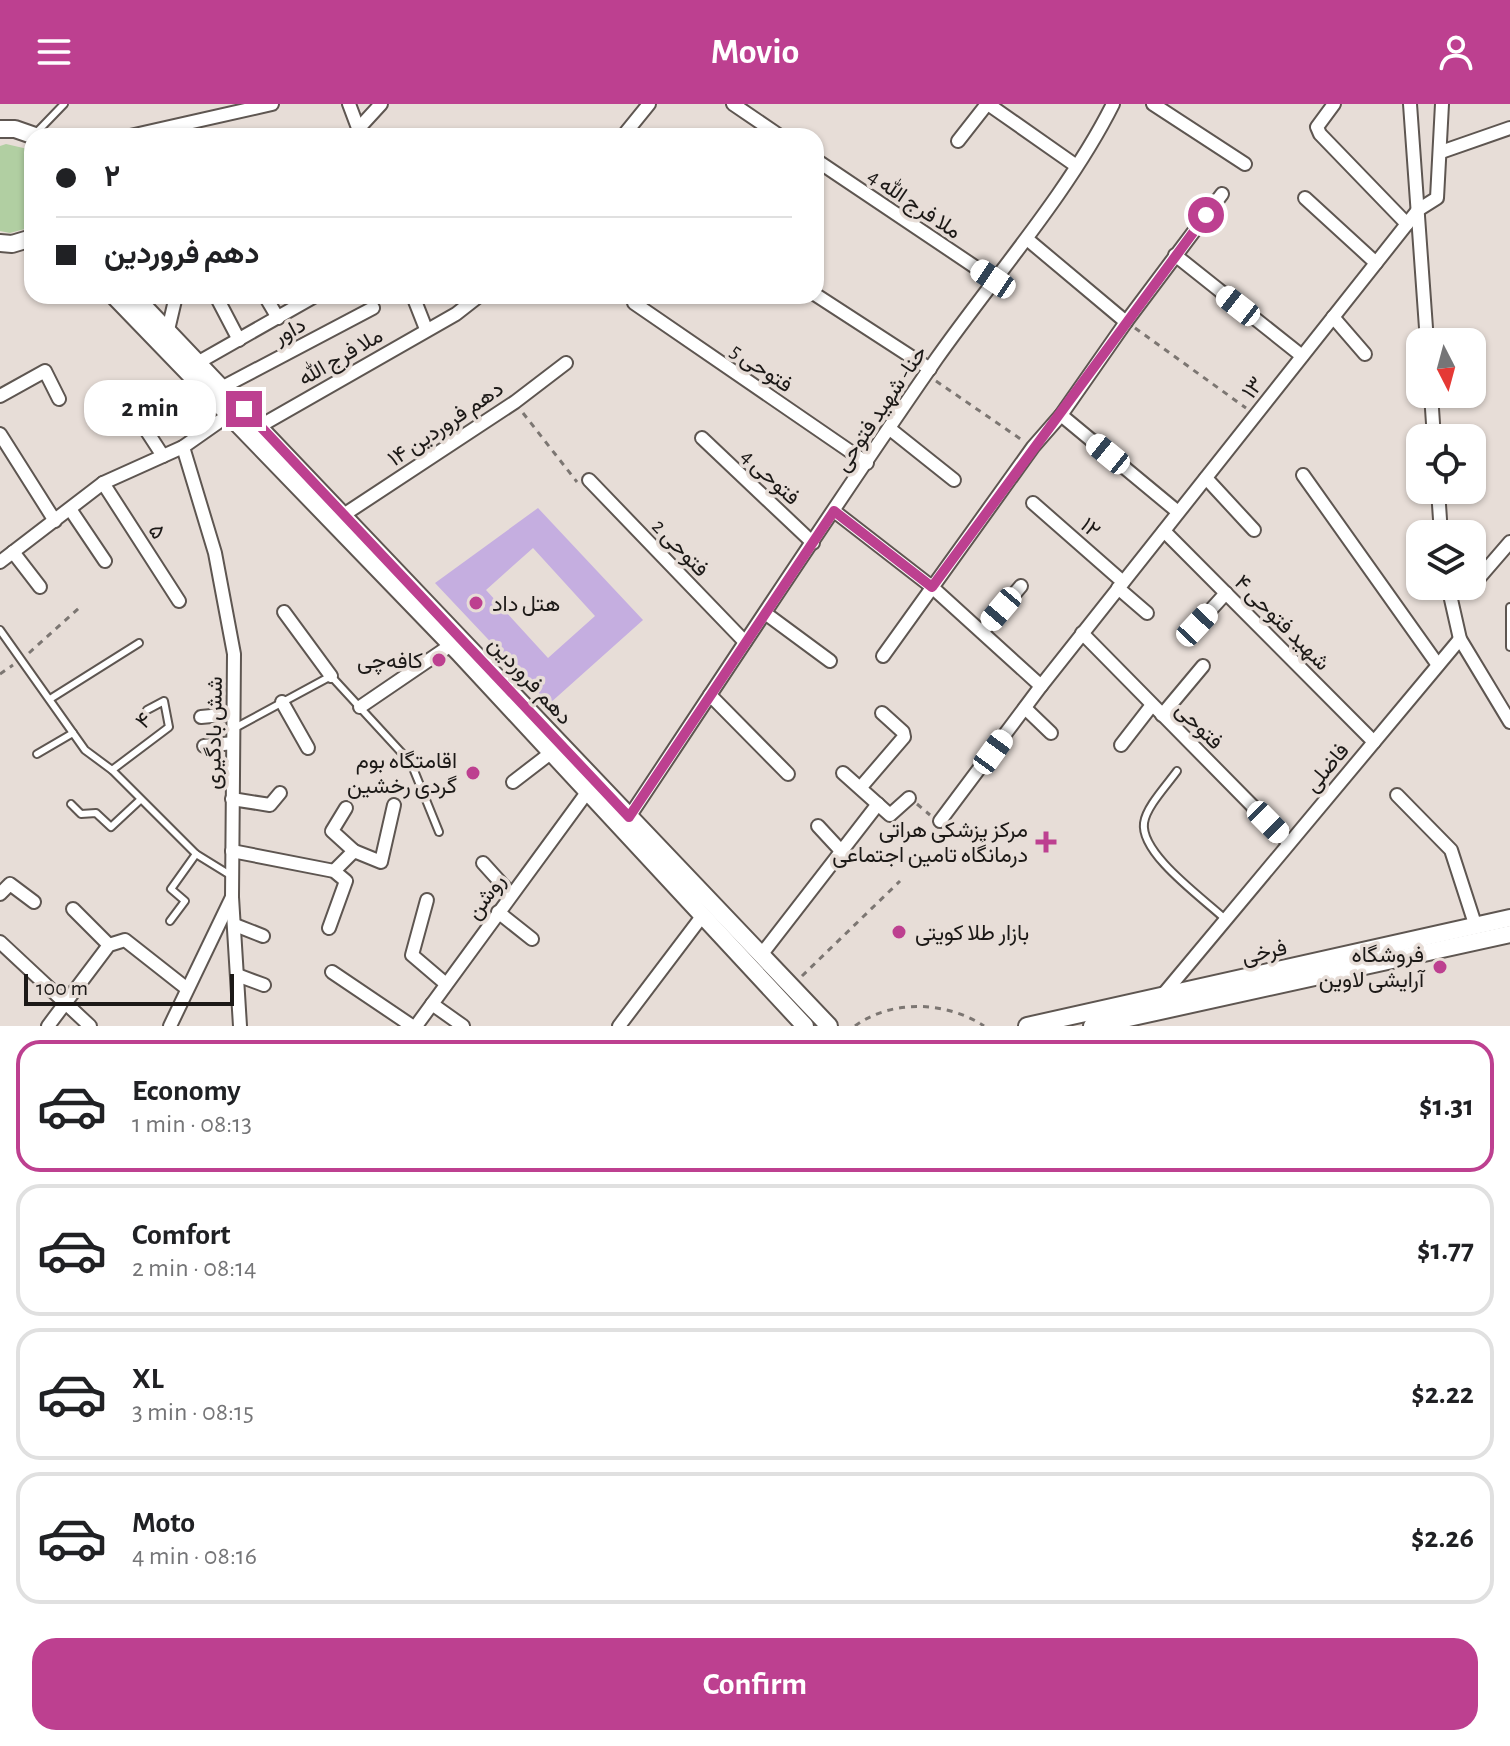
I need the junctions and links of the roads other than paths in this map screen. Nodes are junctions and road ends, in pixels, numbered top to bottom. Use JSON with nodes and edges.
{"nodes":[{"id":1,"x":64,"y":104,"type":"edge"},
{"id":2,"x":272,"y":104,"type":"edge"},
{"id":3,"x":349,"y":104,"type":"edge"},
{"id":4,"x":381,"y":104,"type":"edge"},
{"id":5,"x":649,"y":104,"type":"edge"},
{"id":6,"x":733,"y":104,"type":"edge"},
{"id":7,"x":988,"y":104,"type":"edge"},
{"id":8,"x":1113,"y":104,"type":"edge"},
{"id":9,"x":1153,"y":104,"type":"edge"},
{"id":10,"x":1334,"y":104,"type":"edge"},
{"id":11,"x":1410,"y":104,"type":"edge"},
{"id":12,"x":1442,"y":104,"type":"edge"},
{"id":13,"x":251,"y":107,"type":"edge"},
{"id":14,"x":42,"y":128,"type":"edge"},
{"id":15,"x":165,"y":128,"type":"edge"},
{"id":16,"x":358,"y":128,"type":"edge"},
{"id":17,"x":363,"y":128,"type":"edge"},
{"id":18,"x":630,"y":128,"type":"edge"},
{"id":19,"x":768,"y":128,"type":"edge"},
{"id":20,"x":1510,"y":128,"type":"edge"},
{"id":21,"x":0,"y":129,"type":"edge"},
{"id":22,"x":24,"y":132,"type":"edge"},
{"id":23,"x":958,"y":141,"type":"dead end"},
{"id":24,"x":1441,"y":152,"type":"junction"},
{"id":25,"x":1245,"y":164,"type":"dead end"},
{"id":26,"x":824,"y":165,"type":"edge"},
{"id":27,"x":1075,"y":165,"type":"junction"},
{"id":28,"x":1222,"y":194,"type":"dead end"},
{"id":29,"x":1305,"y":198,"type":"dead end"},
{"id":30,"x":1418,"y":210,"type":"junction"},
{"id":31,"x":1407,"y":224,"type":"junction"},
{"id":32,"x":1027,"y":239,"type":"junction"},
{"id":33,"x":1175,"y":255,"type":"junction"},
{"id":34,"x":1376,"y":263,"type":"junction"},
{"id":35,"x":993,"y":279,"type":"junction"},
{"id":36,"x":824,"y":300,"type":"edge"},
{"id":37,"x":122,"y":304,"type":"edge"},
{"id":38,"x":142,"y":304,"type":"edge"},
{"id":39,"x":174,"y":304,"type":"edge"},
{"id":40,"x":220,"y":304,"type":"edge"},
{"id":41,"x":270,"y":304,"type":"edge"},
{"id":42,"x":302,"y":304,"type":"edge"},
{"id":43,"x":416,"y":304,"type":"edge"},
{"id":44,"x":466,"y":304,"type":"edge"},
{"id":45,"x":635,"y":304,"type":"edge"},
{"id":46,"x":373,"y":308,"type":"dead end"},
{"id":47,"x":1333,"y":317,"type":"junction"},
{"id":48,"x":278,"y":318,"type":"junction"},
{"id":49,"x":1126,"y":322,"type":"junction"},
{"id":50,"x":1426,"y":328,"type":"edge"},
{"id":51,"x":426,"y":329,"type":"junction"},
{"id":52,"x":168,"y":330,"type":"junction"},
{"id":53,"x":239,"y":340,"type":"junction"},
{"id":54,"x":1365,"y":354,"type":"dead end"},
{"id":55,"x":1302,"y":356,"type":"junction"},
{"id":56,"x":199,"y":362,"type":"junction"},
{"id":57,"x":566,"y":363,"type":"dead end"},
{"id":58,"x":928,"y":372,"type":"junction"},
{"id":59,"x":223,"y":387,"type":"junction"},
{"id":60,"x":0,"y":396,"type":"edge"},
{"id":61,"x":59,"y":399,"type":"dead end"},
{"id":62,"x":133,"y":410,"type":"dead end"},
{"id":63,"x":230,"y":414,"type":"junction"},
{"id":64,"x":1061,"y":415,"type":"junction"},
{"id":65,"x":260,"y":426,"type":"junction"},
{"id":66,"x":890,"y":429,"type":"junction"},
{"id":67,"x":0,"y":434,"type":"edge"},
{"id":68,"x":702,"y":438,"type":"dead end"},
{"id":69,"x":183,"y":447,"type":"junction"},
{"id":70,"x":163,"y":456,"type":"junction"},
{"id":71,"x":867,"y":463,"type":"junction"},
{"id":72,"x":1303,"y":475,"type":"dead end"},
{"id":73,"x":1206,"y":478,"type":"junction"},
{"id":74,"x":589,"y":480,"type":"road end"},
{"id":75,"x":954,"y":480,"type":"dead end"},
{"id":76,"x":103,"y":483,"type":"junction"},
{"id":77,"x":1033,"y":503,"type":"dead end"},
{"id":78,"x":70,"y":509,"type":"junction"},
{"id":79,"x":834,"y":511,"type":"junction"},
{"id":80,"x":1178,"y":512,"type":"junction"},
{"id":81,"x":345,"y":514,"type":"junction"},
{"id":82,"x":55,"y":521,"type":"junction"},
{"id":83,"x":1254,"y":530,"type":"dead end"},
{"id":84,"x":1164,"y":531,"type":"junction"},
{"id":85,"x":1510,"y":542,"type":"edge"},
{"id":86,"x":813,"y":543,"type":"junction"},
{"id":87,"x":13,"y":552,"type":"junction"},
{"id":88,"x":105,"y":561,"type":"dead end"},
{"id":89,"x":0,"y":562,"type":"edge"},
{"id":90,"x":1486,"y":570,"type":"edge"},
{"id":91,"x":1121,"y":585,"type":"junction"},
{"id":92,"x":1021,"y":586,"type":"dead end"},
{"id":93,"x":40,"y":587,"type":"dead end"},
{"id":94,"x":932,"y":587,"type":"junction"},
{"id":95,"x":1226,"y":593,"type":"junction"},
{"id":96,"x":1451,"y":600,"type":"edge"},
{"id":97,"x":1459,"y":600,"type":"edge"},
{"id":98,"x":179,"y":601,"type":"dead end"},
{"id":99,"x":1453,"y":607,"type":"junction"},
{"id":100,"x":1510,"y":607,"type":"edge"},
{"id":101,"x":284,"y":612,"type":"dead end"},
{"id":102,"x":765,"y":613,"type":"junction"},
{"id":103,"x":1147,"y":613,"type":"dead end"},
{"id":104,"x":1197,"y":625,"type":"dead end"},
{"id":105,"x":0,"y":630,"type":"edge"},
{"id":106,"x":982,"y":632,"type":"junction"},
{"id":107,"x":1082,"y":633,"type":"junction"},
{"id":108,"x":1460,"y":639,"type":"junction"},
{"id":109,"x":745,"y":642,"type":"junction"},
{"id":110,"x":139,"y":643,"type":"dead end"},
{"id":111,"x":451,"y":645,"type":"junction"},
{"id":112,"x":1510,"y":647,"type":"edge"},
{"id":113,"x":883,"y":656,"type":"dead end"},
{"id":114,"x":830,"y":661,"type":"dead end"},
{"id":115,"x":1438,"y":665,"type":"junction"},
{"id":116,"x":1203,"y":666,"type":"dead end"},
{"id":117,"x":331,"y":676,"type":"junction"},
{"id":118,"x":1041,"y":686,"type":"junction"},
{"id":119,"x":710,"y":695,"type":"junction"},
{"id":120,"x":50,"y":699,"type":"junction"},
{"id":121,"x":282,"y":702,"type":"junction"},
{"id":122,"x":1152,"y":705,"type":"junction"},
{"id":123,"x":360,"y":707,"type":"junction"},
{"id":124,"x":1025,"y":708,"type":"junction"},
{"id":125,"x":147,"y":710,"type":"dead end"},
{"id":126,"x":882,"y":713,"type":"dead end"},
{"id":127,"x":233,"y":714,"type":"junction"},
{"id":128,"x":1162,"y":715,"type":"junction"},
{"id":129,"x":201,"y":717,"type":"dead end"},
{"id":130,"x":1510,"y":722,"type":"edge"},
{"id":131,"x":73,"y":733,"type":"junction"},
{"id":132,"x":1051,"y":733,"type":"dead end"},
{"id":133,"x":233,"y":736,"type":"junction"},
{"id":134,"x":1374,"y":742,"type":"junction"},
{"id":135,"x":1121,"y":745,"type":"dead end"},
{"id":136,"x":204,"y":746,"type":"dead end"},
{"id":137,"x":308,"y":748,"type":"dead end"},
{"id":138,"x":552,"y":752,"type":"junction"},
{"id":139,"x":37,"y":754,"type":"dead end"},
{"id":140,"x":112,"y":770,"type":"junction"},
{"id":141,"x":1177,"y":771,"type":"dead end"},
{"id":142,"x":843,"y":773,"type":"dead end"},
{"id":143,"x":788,"y":774,"type":"dead end"},
{"id":144,"x":513,"y":782,"type":"dead end"},
{"id":145,"x":861,"y":787,"type":"junction"},
{"id":146,"x":588,"y":791,"type":"junction"},
{"id":147,"x":280,"y":793,"type":"dead end"},
{"id":148,"x":1397,"y":795,"type":"dead end"},
{"id":149,"x":909,"y":798,"type":"road end"},
{"id":150,"x":232,"y":799,"type":"junction"},
{"id":151,"x":140,"y":800,"type":"junction"},
{"id":152,"x":71,"y":804,"type":"dead end"},
{"id":153,"x":878,"y":804,"type":"junction"},
{"id":154,"x":394,"y":805,"type":"dead end"},
{"id":155,"x":346,"y":808,"type":"dead end"},
{"id":156,"x":629,"y":817,"type":"junction"},
{"id":157,"x":940,"y":821,"type":"road end"},
{"id":158,"x":818,"y":826,"type":"dead end"},
{"id":159,"x":439,"y":832,"type":"dead end"},
{"id":160,"x":1289,"y":843,"type":"junction"},
{"id":161,"x":232,"y":851,"type":"junction"},
{"id":162,"x":354,"y":851,"type":"junction"},
{"id":163,"x":843,"y":853,"type":"junction"},
{"id":164,"x":196,"y":854,"type":"junction"},
{"id":165,"x":483,"y":863,"type":"dead end"},
{"id":166,"x":334,"y":871,"type":"junction"},
{"id":167,"x":232,"y":877,"type":"junction"},
{"id":168,"x":0,"y":894,"type":"edge"},
{"id":169,"x":511,"y":894,"type":"junction"},
{"id":170,"x":232,"y":897,"type":"junction"},
{"id":171,"x":427,"y":900,"type":"dead end"},
{"id":172,"x":34,"y":902,"type":"dead end"},
{"id":173,"x":73,"y":909,"type":"dead end"},
{"id":174,"x":498,"y":912,"type":"junction"},
{"id":175,"x":703,"y":915,"type":"junction"},
{"id":176,"x":1510,"y":918,"type":"edge"},
{"id":177,"x":1225,"y":919,"type":"junction"},
{"id":178,"x":170,"y":921,"type":"dead end"},
{"id":179,"x":1475,"y":924,"type":"junction"},
{"id":180,"x":235,"y":925,"type":"junction"},
{"id":181,"x":329,"y":928,"type":"dead end"},
{"id":182,"x":1510,"y":934,"type":"edge"},
{"id":183,"x":263,"y":936,"type":"dead end"},
{"id":184,"x":532,"y":939,"type":"dead end"},
{"id":185,"x":0,"y":942,"type":"edge"},
{"id":186,"x":109,"y":945,"type":"junction"},
{"id":187,"x":761,"y":955,"type":"junction"},
{"id":188,"x":332,"y":972,"type":"dead end"},
{"id":189,"x":237,"y":975,"type":"junction"},
{"id":190,"x":446,"y":984,"type":"junction"},
{"id":191,"x":264,"y":985,"type":"dead end"},
{"id":192,"x":186,"y":988,"type":"junction"},
{"id":193,"x":1162,"y":996,"type":"junction"},
{"id":194,"x":63,"y":1003,"type":"junction"},
{"id":195,"x":432,"y":1004,"type":"junction"},
{"id":196,"x":1123,"y":1023,"type":"edge"},
{"id":197,"x":48,"y":1026,"type":"edge"},
{"id":198,"x":90,"y":1026,"type":"edge"},
{"id":199,"x":170,"y":1026,"type":"edge"},
{"id":200,"x":240,"y":1026,"type":"edge"},
{"id":201,"x":414,"y":1026,"type":"edge"},
{"id":202,"x":463,"y":1026,"type":"edge"},
{"id":203,"x":619,"y":1026,"type":"edge"},
{"id":204,"x":805,"y":1026,"type":"edge"},
{"id":205,"x":829,"y":1026,"type":"edge"},
{"id":206,"x":1027,"y":1026,"type":"edge"},
{"id":207,"x":1092,"y":1026,"type":"edge"}],
"edges":[{"from":1,"to":14,"type":"lane"},
{"from":2,"to":13,"type":"street"},
{"from":3,"to":16,"type":"street"},
{"from":4,"to":17,"type":"street"},
{"from":5,"to":18,"type":"street"},
{"from":6,"to":19,"type":"street"},
{"from":7,"to":23,"type":"street"},
{"from":7,"to":27,"type":"street"},
{"from":8,"to":27,"type":"street","name":"حنا- شهید فتوحی"},
{"from":9,"to":25,"type":"street"},
{"from":10,"to":31,"type":"street"},
{"from":11,"to":30,"type":"street"},
{"from":12,"to":24,"type":"street"},
{"from":13,"to":15,"type":"street"},
{"from":20,"to":24,"type":"street"},
{"from":21,"to":22,"type":"main road"},
{"from":24,"to":30,"type":"street","name":"۱۳"},
{"from":26,"to":35,"type":"street","name":"4 ملا فرج الله"},
{"from":27,"to":32,"type":"street","name":"حنا- شهید فتوحی"},
{"from":28,"to":33,"type":"street"},
{"from":29,"to":34,"type":"street"},
{"from":30,"to":31,"type":"street","name":"۱۳"},
{"from":30,"to":50,"type":"street"},
{"from":31,"to":34,"type":"street","name":"۱۳"},
{"from":32,"to":35,"type":"street","name":"حنا- شهید فتوحی"},
{"from":32,"to":49,"type":"street"},
{"from":33,"to":49,"type":"street"},
{"from":33,"to":55,"type":"street"},
{"from":34,"to":47,"type":"street","name":"۱۳"},
{"from":35,"to":58,"type":"street","name":"حنا- شهید فتوحی"},
{"from":36,"to":58,"type":"street"},
{"from":37,"to":63,"type":"main road","name":"دهم فروردین"},
{"from":38,"to":52,"type":"main road","name":"دهم فروردین"},
{"from":39,"to":52,"type":"street"},
{"from":40,"to":53,"type":"street"},
{"from":41,"to":48,"type":"street"},
{"from":42,"to":48,"type":"street"},
{"from":43,"to":51,"type":"street"},
{"from":44,"to":51,"type":"street","name":"ملا فرج الله"},
{"from":45,"to":71,"type":"street","name":"فتوحی 5"},
{"from":46,"to":59,"type":"street","name":"داور"},
{"from":47,"to":54,"type":"street"},
{"from":47,"to":55,"type":"street","name":"۱۳"},
{"from":48,"to":53,"type":"street"},
{"from":49,"to":64,"type":"street"},
{"from":51,"to":65,"type":"street","name":"ملا فرج الله"},
{"from":52,"to":56,"type":"main road","name":"دهم فروردین"},
{"from":53,"to":56,"type":"street"},
{"from":55,"to":73,"type":"street","name":"۱۳"},
{"from":56,"to":59,"type":"main road","name":"دهم فروردین"},
{"from":57,"to":81,"type":"street","name":"دهم فروردین ۱۴"},
{"from":58,"to":66,"type":"street","name":"حنا- شهید فتوحی"},
{"from":59,"to":65,"type":"main road","name":"دهم فروردین"},
{"from":60,"to":61,"type":"street"},
{"from":62,"to":70,"type":"street"},
{"from":63,"to":69,"type":"street"},
{"from":63,"to":111,"type":"main road","name":"دهم فروردین"},
{"from":64,"to":80,"type":"street"},
{"from":64,"to":94,"type":"street"},
{"from":65,"to":81,"type":"main road","name":"دهم فروردین"},
{"from":66,"to":71,"type":"street","name":"حنا- شهید فتوحی"},
{"from":66,"to":75,"type":"street"},
{"from":67,"to":82,"type":"street"},
{"from":68,"to":86,"type":"street","name":"فتوحی 4"},
{"from":69,"to":70,"type":"street"},
{"from":69,"to":127,"type":"street","name":"شش بادگیری"},
{"from":70,"to":76,"type":"street"},
{"from":71,"to":79,"type":"street","name":"حنا- شهید فتوحی"},
{"from":72,"to":115,"type":"street"},
{"from":73,"to":80,"type":"street","name":"۱۳"},
{"from":73,"to":83,"type":"street"},
{"from":74,"to":109,"type":"street","name":"فتوحی 2"},
{"from":76,"to":78,"type":"street"},
{"from":76,"to":98,"type":"street","name":"۵"},
{"from":77,"to":91,"type":"street","name":"۱۲"},
{"from":78,"to":82,"type":"street"},
{"from":78,"to":88,"type":"street"},
{"from":79,"to":86,"type":"street","name":"حنا- شهید فتوحی"},
{"from":79,"to":94,"type":"street"},
{"from":80,"to":84,"type":"street","name":"۱۳"},
{"from":81,"to":156,"type":"main road","name":"دهم فروردین"},
{"from":82,"to":87,"type":"street"},
{"from":84,"to":91,"type":"street","name":"۱۳"},
{"from":84,"to":95,"type":"street","name":"شهید فتوحی ۴"},
{"from":85,"to":90,"type":"street"},
{"from":86,"to":102,"type":"street","name":"حنا- شهید فتوحی"},
{"from":87,"to":89,"type":"street"},
{"from":87,"to":93,"type":"street"},
{"from":91,"to":103,"type":"street"},
{"from":91,"to":107,"type":"street","name":"۱۳"},
{"from":92,"to":106,"type":"street"},
{"from":94,"to":106,"type":"street"},
{"from":94,"to":113,"type":"street"},
{"from":95,"to":104,"type":"street"},
{"from":95,"to":134,"type":"street","name":"شهید فتوحی ۴"},
{"from":96,"to":99,"type":"street"},
{"from":97,"to":99,"type":"street"},
{"from":99,"to":108,"type":"street"},
{"from":100,"to":112,"type":"lane"},
{"from":101,"to":117,"type":"street"},
{"from":102,"to":109,"type":"street","name":"حنا- شهید فتوحی"},
{"from":102,"to":114,"type":"street"},
{"from":105,"to":120,"type":"lane"},
{"from":106,"to":118,"type":"street"},
{"from":107,"to":118,"type":"street","name":"۱۳"},
{"from":107,"to":122,"type":"street","name":"فتوحی"},
{"from":108,"to":115,"type":"street","name":"فاضلی"},
{"from":108,"to":130,"type":"street"},
{"from":109,"to":119,"type":"street","name":"حنا- شهید فتوحی"},
{"from":110,"to":120,"type":"lane"},
{"from":111,"to":123,"type":"street"},
{"from":111,"to":138,"type":"main road","name":"دهم فروردین"},
{"from":115,"to":134,"type":"street","name":"فاضلی"},
{"from":116,"to":128,"type":"street"},
{"from":117,"to":121,"type":"lane"},
{"from":117,"to":123,"type":"lane"},
{"from":118,"to":124,"type":"street","name":"۱۳"},
{"from":119,"to":143,"type":"street"},
{"from":119,"to":156,"type":"street","name":"حنا- شهید فتوحی"},
{"from":120,"to":131,"type":"lane"},
{"from":121,"to":133,"type":"lane"},
{"from":121,"to":137,"type":"street"},
{"from":122,"to":128,"type":"street","name":"فتوحی"},
{"from":122,"to":135,"type":"street"},
{"from":123,"to":159,"type":"lane"},
{"from":124,"to":132,"type":"street"},
{"from":124,"to":157,"type":"street","name":"۱۳"},
{"from":125,"to":140,"type":"lane","name":"۴"},
{"from":126,"to":145,"type":"street"},
{"from":127,"to":129,"type":"street"},
{"from":127,"to":133,"type":"street","name":"شش بادگیری"},
{"from":128,"to":160,"type":"street","name":"فتوحی"},
{"from":131,"to":139,"type":"lane"},
{"from":131,"to":140,"type":"lane"},
{"from":133,"to":136,"type":"street"},
{"from":133,"to":150,"type":"street","name":"شش بادگیری"},
{"from":134,"to":160,"type":"street","name":"فاضلی"},
{"from":138,"to":144,"type":"street"},
{"from":138,"to":146,"type":"main road","name":"دهم فروردین"},
{"from":140,"to":151,"type":"lane"},
{"from":141,"to":177,"type":"lane"},
{"from":142,"to":145,"type":"street"},
{"from":145,"to":153,"type":"street"},
{"from":146,"to":169,"type":"street","name":"روشن"},
{"from":146,"to":175,"type":"main road","name":"دهم فروردین"},
{"from":147,"to":150,"type":"street"},
{"from":148,"to":179,"type":"street"},
{"from":149,"to":153,"type":"street"},
{"from":150,"to":161,"type":"street","name":"شش بادگیری"},
{"from":151,"to":152,"type":"lane"},
{"from":151,"to":164,"type":"lane"},
{"from":153,"to":163,"type":"street"},
{"from":154,"to":162,"type":"street"},
{"from":155,"to":162,"type":"street"},
{"from":156,"to":187,"type":"main road","name":"دهم فروردین"},
{"from":158,"to":163,"type":"street"},
{"from":160,"to":177,"type":"street","name":"فاضلی"},
{"from":161,"to":166,"type":"street"},
{"from":161,"to":167,"type":"street","name":"شش بادگیری"},
{"from":162,"to":166,"type":"street"},
{"from":163,"to":187,"type":"street"},
{"from":164,"to":167,"type":"lane"},
{"from":164,"to":178,"type":"lane"},
{"from":165,"to":169,"type":"street"},
{"from":166,"to":181,"type":"street"},
{"from":167,"to":170,"type":"street","name":"شش بادگیری"},
{"from":168,"to":172,"type":"street"},
{"from":169,"to":174,"type":"street","name":"روشن"},
{"from":170,"to":180,"type":"street","name":"شش بادگیری"},
{"from":170,"to":192,"type":"street"},
{"from":171,"to":190,"type":"street"},
{"from":173,"to":186,"type":"street"},
{"from":174,"to":184,"type":"street"},
{"from":174,"to":190,"type":"street","name":"روشن"},
{"from":175,"to":203,"type":"street"},
{"from":175,"to":204,"type":"main road","name":"دهم فروردین"},
{"from":176,"to":179,"type":"main road","name":"فرخی"},
{"from":177,"to":193,"type":"street","name":"فاضلی"},
{"from":179,"to":193,"type":"main road","name":"فرخی"},
{"from":180,"to":183,"type":"street"},
{"from":180,"to":189,"type":"street","name":"شش بادگیری"},
{"from":182,"to":196,"type":"main road","name":"فرخی"},
{"from":185,"to":194,"type":"street"},
{"from":186,"to":192,"type":"street"},
{"from":186,"to":194,"type":"street"},
{"from":187,"to":205,"type":"main road","name":"دهم فروردین"},
{"from":188,"to":201,"type":"street"},
{"from":189,"to":191,"type":"street"},
{"from":189,"to":200,"type":"street","name":"شش بادگیری"},
{"from":190,"to":195,"type":"street","name":"روشن"},
{"from":192,"to":199,"type":"street"},
{"from":193,"to":206,"type":"main road","name":"فرخی"},
{"from":194,"to":197,"type":"street"},
{"from":194,"to":198,"type":"street"},
{"from":195,"to":201,"type":"street","name":"روشن"},
{"from":195,"to":202,"type":"street"},
{"from":196,"to":207,"type":"main road","name":"فرخی"}]}
